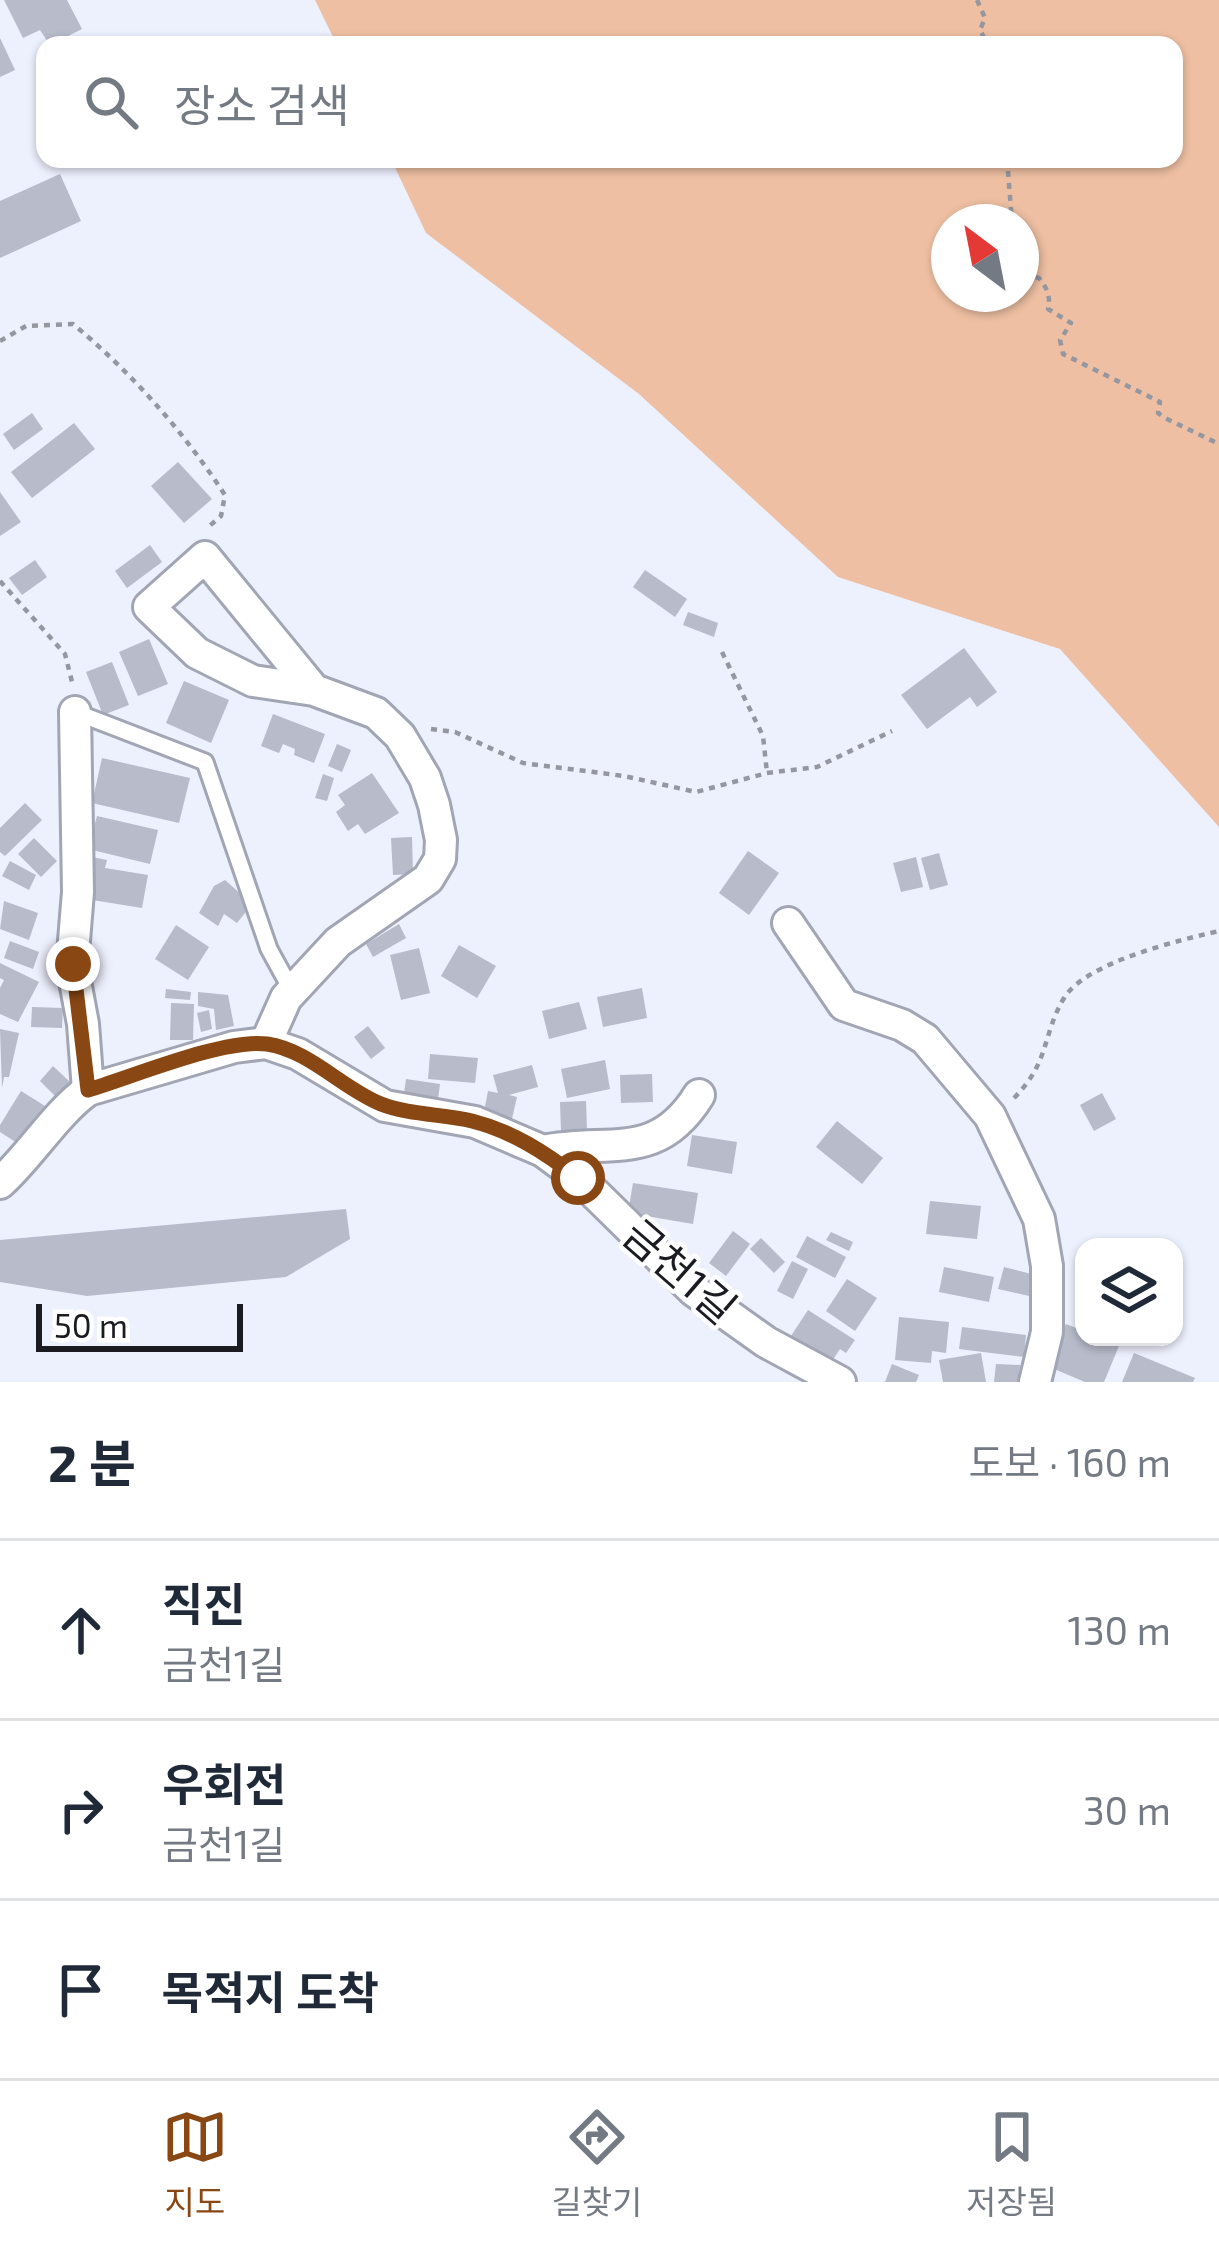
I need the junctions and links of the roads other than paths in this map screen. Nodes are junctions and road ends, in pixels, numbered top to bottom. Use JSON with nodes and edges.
{"nodes":[{"id":1,"x":314,"y":691,"type":"junction"},
{"id":2,"x":75,"y":712,"type":"joint"},
{"id":3,"x":788,"y":923,"type":"dead end"},
{"id":4,"x":292,"y":991,"type":"junction"},
{"id":5,"x":266,"y":1043,"type":"junction"},
{"id":6,"x":88,"y":1090,"type":"junction"},
{"id":7,"x":699,"y":1096,"type":"dead end"},
{"id":8,"x":543,"y":1151,"type":"junction"},
{"id":9,"x":0,"y":1183,"type":"edge"},
{"id":10,"x":840,"y":1382,"type":"edge"},
{"id":11,"x":1035,"y":1382,"type":"edge"}],
"edges":[{"from":1,"to":1,"type":"street"},
{"from":1,"to":4,"type":"street"},
{"from":2,"to":4,"type":"lane"},
{"from":2,"to":6,"type":"street"},
{"from":3,"to":11,"type":"street"},
{"from":4,"to":5,"type":"street"},
{"from":5,"to":6,"type":"street"},
{"from":5,"to":8,"type":"street","name":"금천1길"},
{"from":6,"to":9,"type":"street"},
{"from":7,"to":8,"type":"street"},
{"from":8,"to":10,"type":"street","name":"금천1길"}]}
